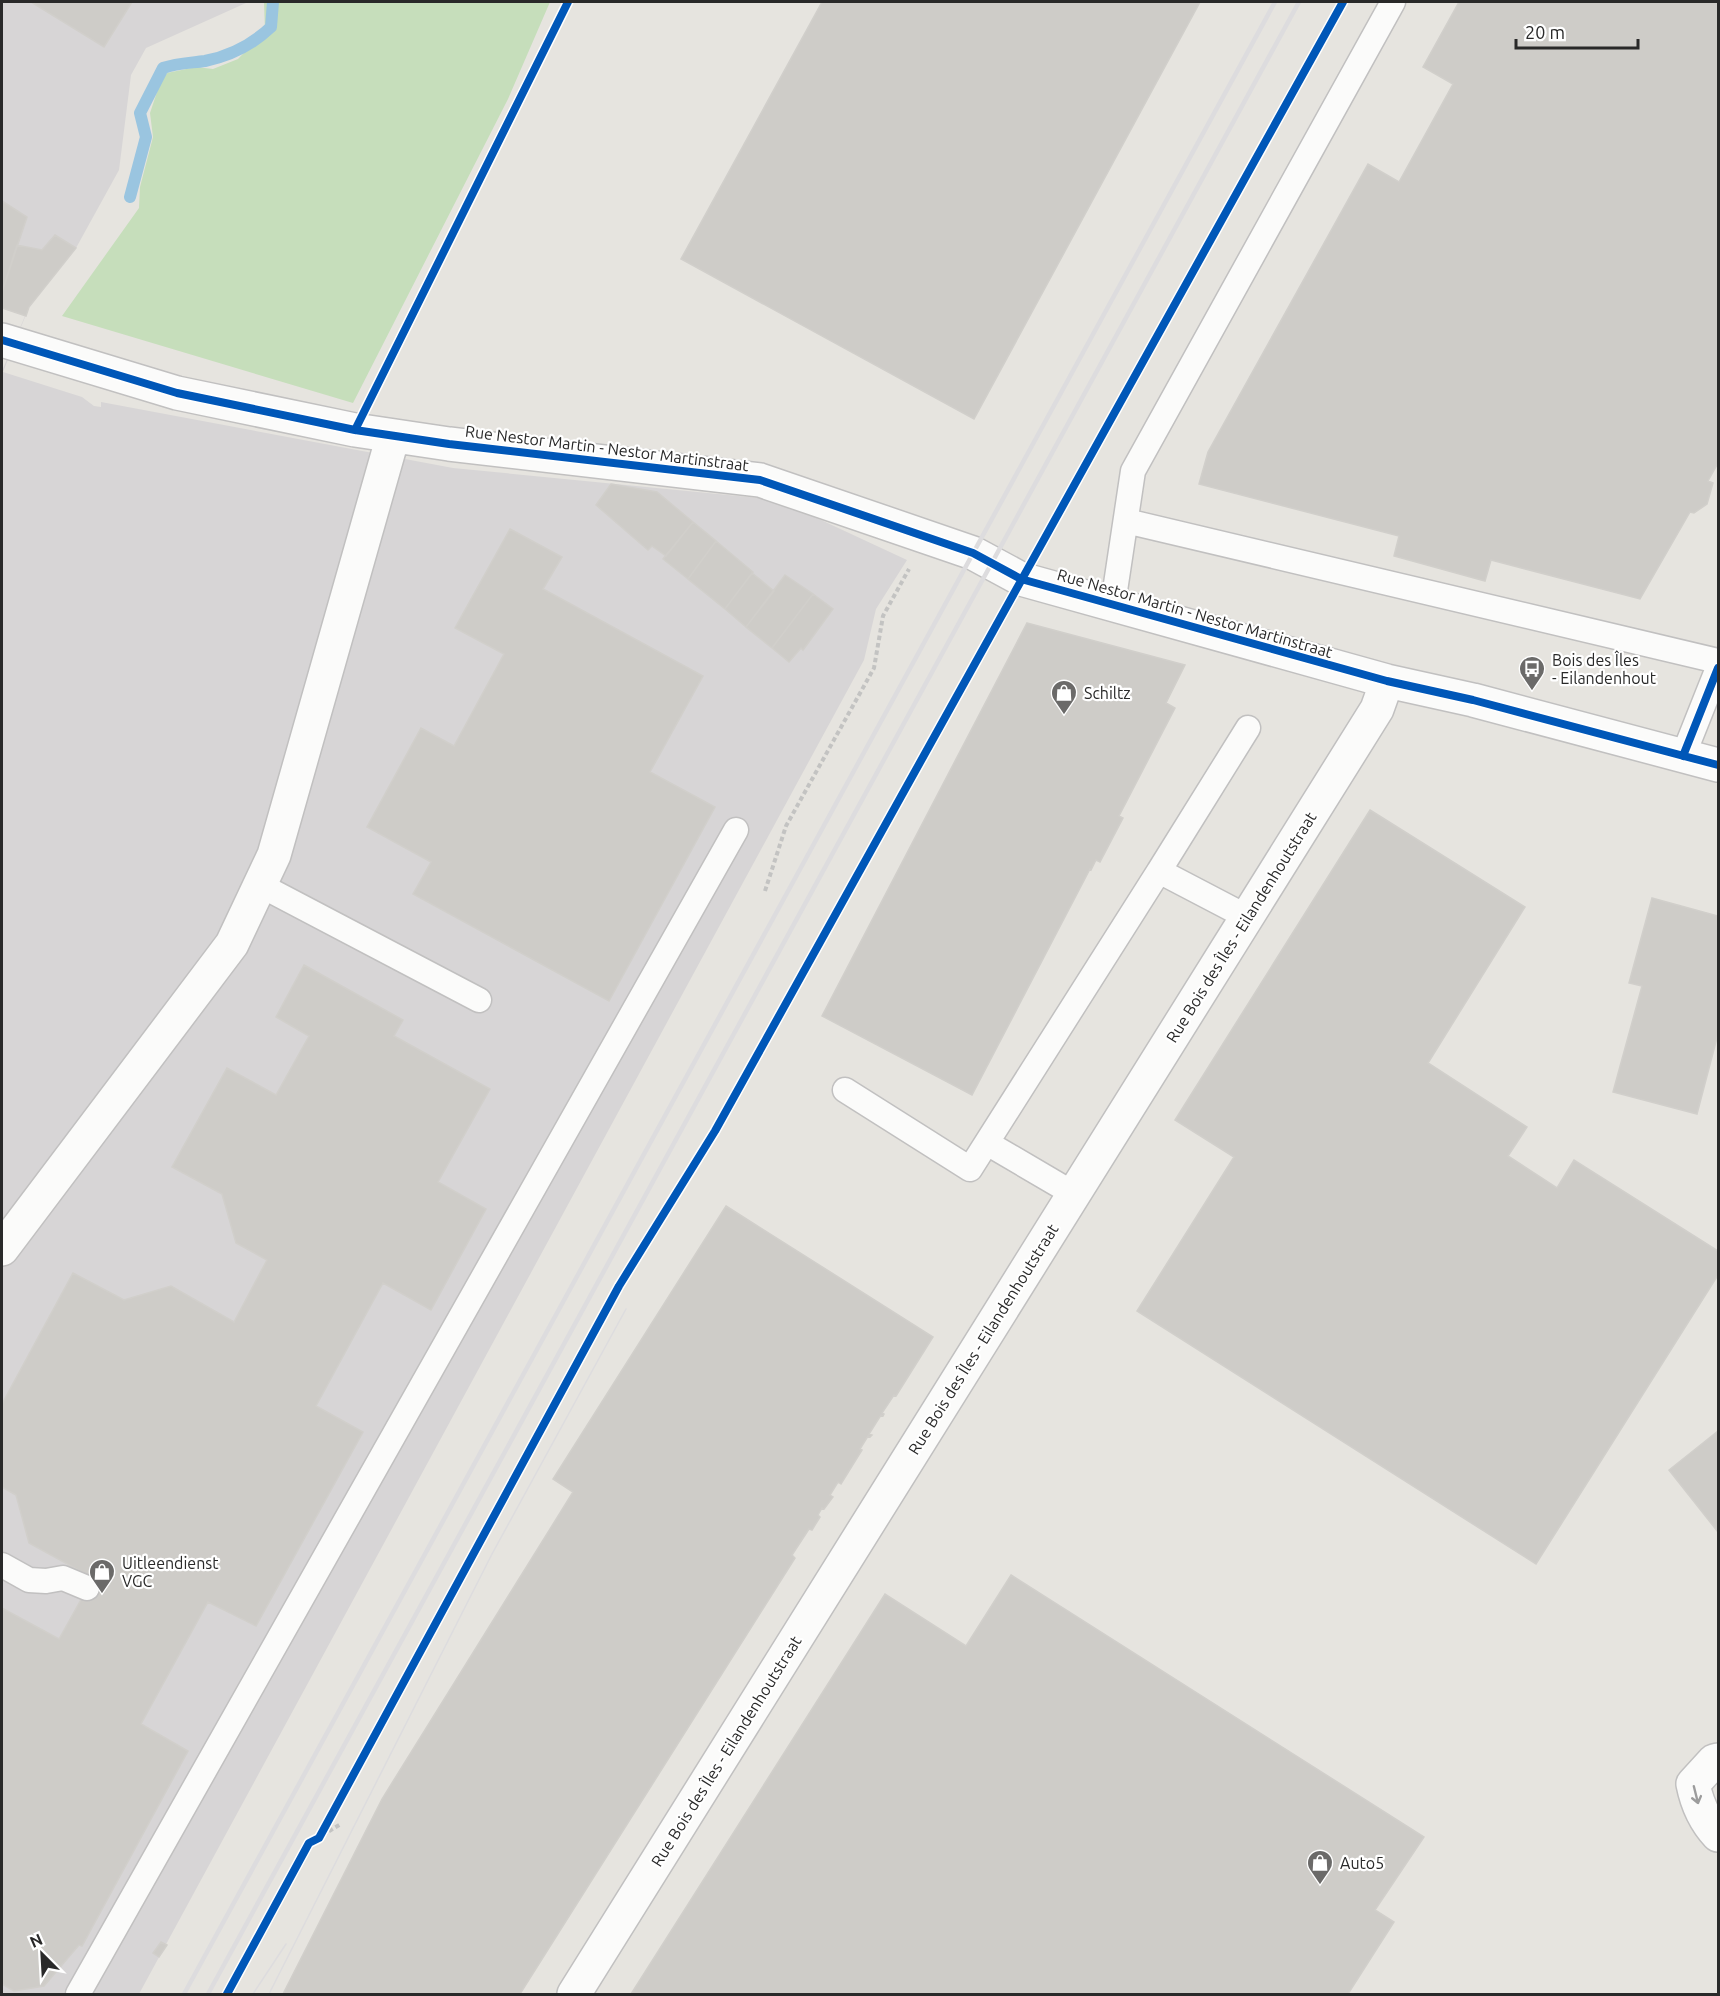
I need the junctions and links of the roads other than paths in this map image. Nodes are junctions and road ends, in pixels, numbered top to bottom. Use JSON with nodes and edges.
{"nodes":[{"id":1,"x":1393,"y":2,"type":"edge"},
{"id":2,"x":2,"y":340,"type":"edge"},
{"id":3,"x":393,"y":436,"type":"junction"},
{"id":4,"x":1125,"y":521,"type":"junction"},
{"id":5,"x":1113,"y":604,"type":"junction"},
{"id":6,"x":1719,"y":661,"type":"edge"},
{"id":7,"x":1719,"y":668,"type":"edge"},
{"id":8,"x":1387,"y":681,"type":"junction"},
{"id":9,"x":1248,"y":728,"type":"dead end"},
{"id":10,"x":1683,"y":756,"type":"junction"},
{"id":11,"x":1719,"y":765,"type":"edge"},
{"id":12,"x":736,"y":830,"type":"dead end"},
{"id":13,"x":1159,"y":871,"type":"junction"},
{"id":14,"x":260,"y":885,"type":"junction"},
{"id":15,"x":1247,"y":917,"type":"junction"},
{"id":16,"x":479,"y":1000,"type":"dead end"},
{"id":17,"x":845,"y":1090,"type":"dead end"},
{"id":18,"x":987,"y":1143,"type":"junction"},
{"id":19,"x":1074,"y":1194,"type":"junction"},
{"id":20,"x":2,"y":1249,"type":"edge"},
{"id":21,"x":2,"y":1565,"type":"edge"},
{"id":22,"x":87,"y":1588,"type":"dead end"},
{"id":23,"x":1719,"y":1760,"type":"edge"},
{"id":24,"x":1719,"y":1835,"type":"edge"},
{"id":25,"x":78,"y":1995,"type":"edge"},
{"id":26,"x":574,"y":1995,"type":"edge"}],
"edges":[{"from":1,"to":4,"type":"lane"},
{"from":2,"to":3,"type":"street","name":"Rue Nestor Martin - Nestor Martinstraat"},
{"from":3,"to":5,"type":"street","name":"Rue Nestor Martin - Nestor Martinstraat"},
{"from":3,"to":14,"type":"street"},
{"from":4,"to":5,"type":"lane"},
{"from":4,"to":6,"type":"lane"},
{"from":5,"to":8,"type":"street","name":"Rue Nestor Martin - Nestor Martinstraat"},
{"from":7,"to":10,"type":"lane"},
{"from":8,"to":10,"type":"street","name":"Rue Nestor Martin - Nestor Martinstraat"},
{"from":8,"to":15,"type":"street","name":"Rue Bois des Îles - Eilandenhoutstraat"},
{"from":9,"to":13,"type":"lane"},
{"from":10,"to":11,"type":"street","name":"Rue Nestor Martin - Nestor Martinstraat"},
{"from":12,"to":25,"type":"lane"},
{"from":13,"to":15,"type":"lane"},
{"from":13,"to":18,"type":"lane"},
{"from":14,"to":16,"type":"lane"},
{"from":14,"to":20,"type":"street"},
{"from":15,"to":19,"type":"street","name":"Rue Bois des Îles - Eilandenhoutstraat"},
{"from":17,"to":18,"type":"lane"},
{"from":18,"to":19,"type":"lane"},
{"from":19,"to":26,"type":"street","name":"Rue Bois des Îles - Eilandenhoutstraat"},
{"from":21,"to":22,"type":"lane"},
{"from":23,"to":24,"type":"street","one_way":true}]}
